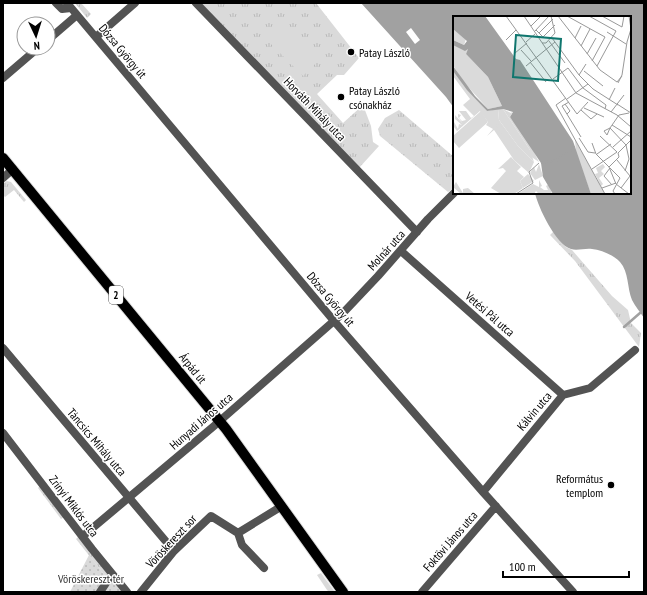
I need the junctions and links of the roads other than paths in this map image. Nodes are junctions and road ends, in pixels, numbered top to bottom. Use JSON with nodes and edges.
{"nodes":[{"id":1,"x":56,"y":3,"type":"edge"},
{"id":2,"x":135,"y":3,"type":"edge"},
{"id":3,"x":196,"y":3,"type":"edge"},
{"id":4,"x":69,"y":6,"type":"edge"},
{"id":5,"x":77,"y":15,"type":"junction"},
{"id":6,"x":56,"y":33,"type":"edge"},
{"id":7,"x":96,"y":37,"type":"junction"},
{"id":8,"x":29,"y":56,"type":"edge"},
{"id":9,"x":3,"y":78,"type":"edge"},
{"id":10,"x":3,"y":158,"type":"edge"},
{"id":11,"x":13,"y":169,"type":"junction"},
{"id":12,"x":3,"y":178,"type":"edge"},
{"id":13,"x":453,"y":194,"type":"edge"},
{"id":14,"x":417,"y":232,"type":"junction"},
{"id":15,"x":401,"y":251,"type":"junction"},
{"id":16,"x":334,"y":321,"type":"junction"},
{"id":17,"x":3,"y":348,"type":"edge"},
{"id":18,"x":636,"y":350,"type":"dead end"},
{"id":19,"x":563,"y":395,"type":"junction"},
{"id":20,"x":220,"y":421,"type":"junction"},
{"id":21,"x":3,"y":433,"type":"edge"},
{"id":22,"x":483,"y":492,"type":"junction"},
{"id":23,"x":128,"y":498,"type":"junction"},
{"id":24,"x":282,"y":506,"type":"junction"},
{"id":25,"x":496,"y":506,"type":"junction"},
{"id":26,"x":238,"y":533,"type":"junction"},
{"id":27,"x":83,"y":536,"type":"junction"},
{"id":28,"x":174,"y":551,"type":"junction"},
{"id":29,"x":264,"y":568,"type":"dead end"},
{"id":30,"x":112,"y":574,"type":"junction"},
{"id":31,"x":100,"y":592,"type":"edge"},
{"id":32,"x":127,"y":592,"type":"edge"},
{"id":33,"x":142,"y":592,"type":"edge"},
{"id":34,"x":343,"y":592,"type":"edge"},
{"id":35,"x":422,"y":592,"type":"edge"},
{"id":36,"x":573,"y":592,"type":"edge"}],
"edges":[{"from":1,"to":4,"type":"street"},
{"from":2,"to":7,"type":"street"},
{"from":3,"to":14,"type":"street","name":"Horváth Mihály utca"},
{"from":4,"to":5,"type":"street","name":"Dózsa György út"},
{"from":5,"to":6,"type":"street"},
{"from":5,"to":7,"type":"street","name":"Dózsa György út"},
{"from":7,"to":16,"type":"street","name":"Dózsa György út"},
{"from":8,"to":9,"type":"street"},
{"from":10,"to":11,"type":"main road","number":"2"},
{"from":11,"to":12,"type":"street"},
{"from":11,"to":20,"type":"main road","name":"Árpád út","number":"2"},
{"from":13,"to":14,"type":"street","name":"Molnár utca"},
{"from":14,"to":15,"type":"street","name":"Molnár utca"},
{"from":15,"to":16,"type":"street","name":"Molnár utca"},
{"from":15,"to":19,"type":"street","name":"Vetési Pál utca"},
{"from":16,"to":20,"type":"street","name":"Hunyadi János utca"},
{"from":16,"to":22,"type":"street","name":"Dózsa György út"},
{"from":17,"to":23,"type":"street","name":"Táncsics Mihály utca"},
{"from":18,"to":19,"type":"street","name":"Kálvin utca"},
{"from":19,"to":22,"type":"street","name":"Kálvin utca"},
{"from":20,"to":23,"type":"street","name":"Hunyadi János utca"},
{"from":20,"to":24,"type":"main road","name":"Árpád út","number":"2"},
{"from":21,"to":27,"type":"street","name":"Zrínyi Miklós utca"},
{"from":22,"to":25,"type":"street","name":"Dózsa György út"},
{"from":23,"to":27,"type":"street","name":"Hunyadi János utca"},
{"from":23,"to":28,"type":"street","name":"Táncsics Mihály utca"},
{"from":24,"to":26,"type":"street"},
{"from":24,"to":34,"type":"main road","name":"Árpád út","number":"2"},
{"from":25,"to":35,"type":"street","name":"Foktövi János utca"},
{"from":25,"to":36,"type":"street","name":"Dózsa György út"},
{"from":26,"to":28,"type":"street","name":"Vöröskereszt sor"},
{"from":26,"to":29,"type":"street"},
{"from":27,"to":30,"type":"street","name":"Zrínyi Miklós utca"},
{"from":28,"to":33,"type":"street","name":"Vöröskereszt sor"},
{"from":30,"to":31,"type":"street"},
{"from":30,"to":32,"type":"street","name":"Zrínyi Miklós utca"}]}
